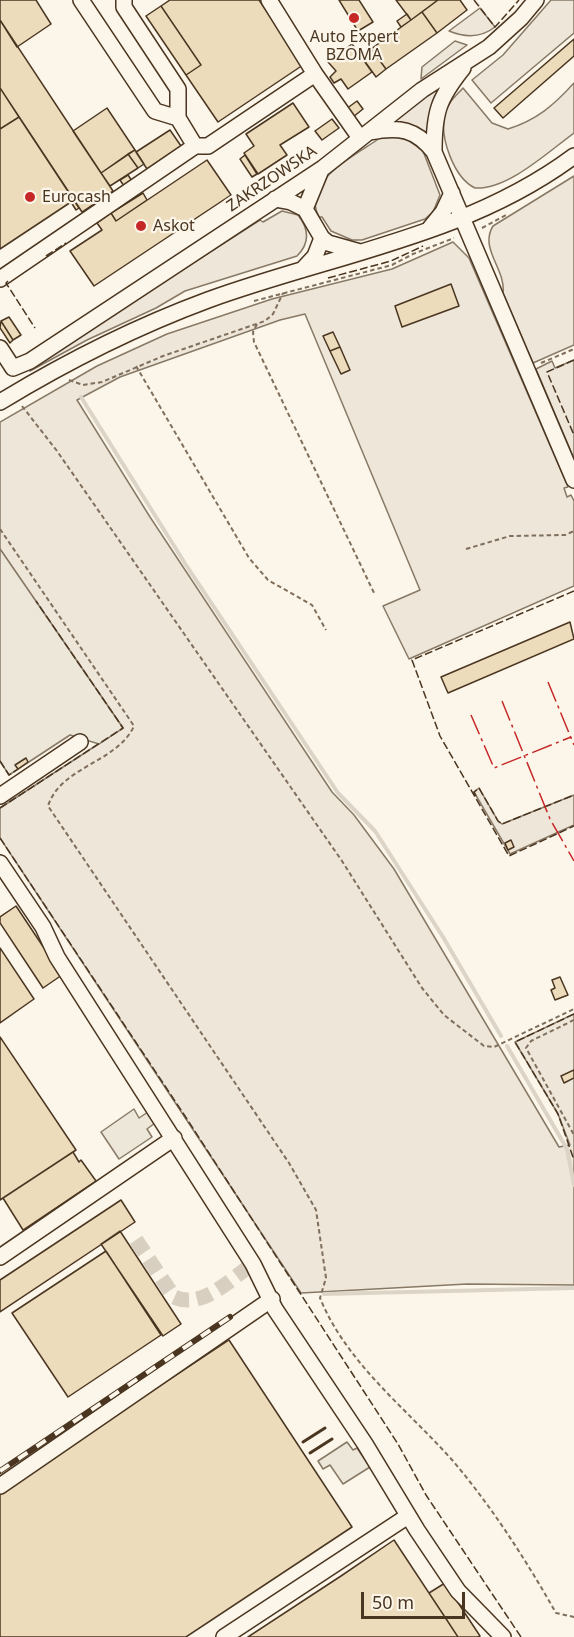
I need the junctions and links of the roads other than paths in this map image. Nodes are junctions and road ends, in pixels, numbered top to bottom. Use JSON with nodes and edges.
{"nodes":[{"id":1,"x":81,"y":0,"type":"edge"},
{"id":2,"x":124,"y":0,"type":"edge"},
{"id":3,"x":269,"y":0,"type":"edge"},
{"id":4,"x":536,"y":0,"type":"edge"},
{"id":5,"x":469,"y":61,"type":"junction"},
{"id":6,"x":315,"y":74,"type":"junction"},
{"id":7,"x":178,"y":118,"type":"junction"},
{"id":8,"x":364,"y":135,"type":"junction"},
{"id":9,"x":195,"y":146,"type":"junction"},
{"id":10,"x":434,"y":152,"type":"junction"},
{"id":11,"x":574,"y":156,"type":"edge"},
{"id":12,"x":323,"y":168,"type":"junction"},
{"id":13,"x":452,"y":193,"type":"junction"},
{"id":14,"x":275,"y":199,"type":"junction"},
{"id":15,"x":305,"y":209,"type":"junction"},
{"id":16,"x":463,"y":217,"type":"junction"},
{"id":17,"x":427,"y":230,"type":"junction"},
{"id":18,"x":322,"y":238,"type":"junction"},
{"id":19,"x":360,"y":252,"type":"junction"},
{"id":20,"x":302,"y":270,"type":"junction"},
{"id":21,"x":0,"y":279,"type":"edge"},
{"id":22,"x":0,"y":348,"type":"edge"},
{"id":23,"x":0,"y":402,"type":"edge"},
{"id":24,"x":574,"y":480,"type":"edge"},
{"id":25,"x":80,"y":742,"type":"dead end"},
{"id":26,"x":0,"y":796,"type":"edge"},
{"id":27,"x":0,"y":863,"type":"edge"},
{"id":28,"x":174,"y":1138,"type":"junction"},
{"id":29,"x":0,"y":1257,"type":"edge"},
{"id":30,"x":272,"y":1299,"type":"junction"},
{"id":31,"x":0,"y":1486,"type":"edge"},
{"id":32,"x":408,"y":1516,"type":"junction"},
{"id":33,"x":224,"y":1637,"type":"edge"},
{"id":34,"x":502,"y":1637,"type":"edge"}],
"edges":[{"from":1,"to":7,"type":"street"},
{"from":2,"to":7,"type":"street"},
{"from":3,"to":6,"type":"street"},
{"from":4,"to":5,"type":"street","name":"ZAKRZOWSKA"},
{"from":5,"to":8,"type":"street","name":"ZAKRZOWSKA"},
{"from":5,"to":10,"type":"street"},
{"from":6,"to":8,"type":"street"},
{"from":6,"to":9,"type":"street"},
{"from":7,"to":9,"type":"street"},
{"from":8,"to":10,"type":"street"},
{"from":8,"to":12,"type":"street","name":"ZAKRZOWSKA"},
{"from":9,"to":21,"type":"street"},
{"from":10,"to":13,"type":"street"},
{"from":11,"to":16,"type":"street"},
{"from":12,"to":14,"type":"street","name":"ZAKRZOWSKA"},
{"from":12,"to":15,"type":"street"},
{"from":13,"to":16,"type":"street"},
{"from":13,"to":17,"type":"street"},
{"from":14,"to":15,"type":"street"},
{"from":14,"to":22,"type":"street","name":"ZAKRZOWSKA"},
{"from":15,"to":18,"type":"street"},
{"from":16,"to":17,"type":"street"},
{"from":16,"to":24,"type":"street"},
{"from":17,"to":19,"type":"street"},
{"from":18,"to":19,"type":"street"},
{"from":18,"to":20,"type":"street"},
{"from":19,"to":20,"type":"street"},
{"from":20,"to":23,"type":"street"},
{"from":25,"to":26,"type":"street"},
{"from":27,"to":28,"type":"street"},
{"from":28,"to":29,"type":"street"},
{"from":28,"to":30,"type":"street"},
{"from":30,"to":31,"type":"street"},
{"from":30,"to":32,"type":"street"},
{"from":32,"to":33,"type":"street"},
{"from":32,"to":34,"type":"street"}]}
